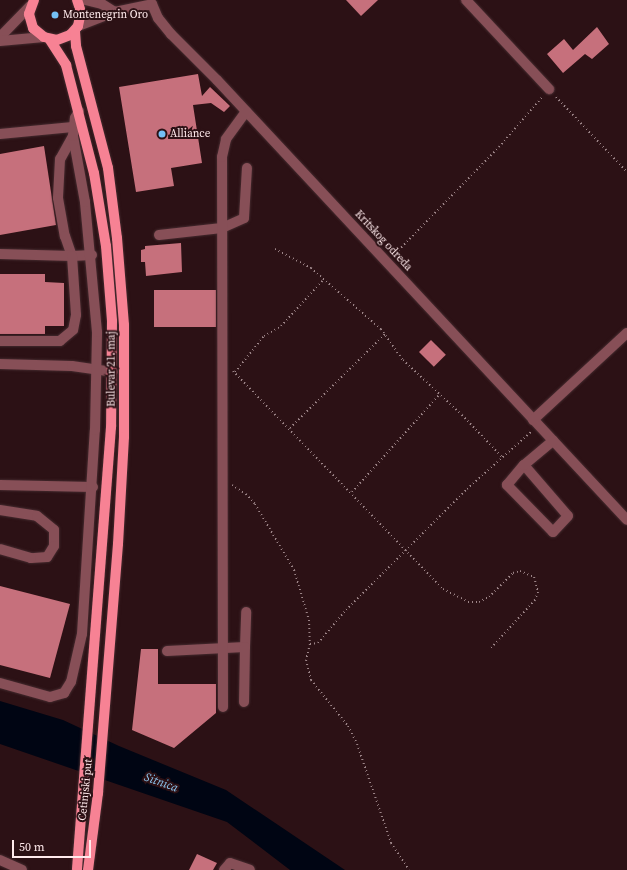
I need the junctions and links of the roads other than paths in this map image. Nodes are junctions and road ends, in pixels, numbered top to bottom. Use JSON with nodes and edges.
{"nodes":[{"id":1,"x":77,"y":0,"type":"edge"},
{"id":2,"x":86,"y":0,"type":"edge"},
{"id":3,"x":466,"y":0,"type":"edge"},
{"id":4,"x":32,"y":2,"type":"edge"},
{"id":5,"x":156,"y":2,"type":"edge"},
{"id":6,"x":115,"y":12,"type":"junction"},
{"id":7,"x":77,"y":28,"type":"junction"},
{"id":8,"x":0,"y":37,"type":"edge"},
{"id":9,"x":47,"y":38,"type":"junction"},
{"id":10,"x":0,"y":41,"type":"edge"},
{"id":11,"x":549,"y":89,"type":"road end"},
{"id":12,"x":79,"y":111,"type":"junction"},
{"id":13,"x":246,"y":111,"type":"junction"},
{"id":14,"x":73,"y":132,"type":"junction"},
{"id":15,"x":0,"y":134,"type":"edge"},
{"id":16,"x":247,"y":168,"type":"dead end"},
{"id":17,"x":222,"y":228,"type":"junction"},
{"id":18,"x":159,"y":234,"type":"dead end"},
{"id":19,"x":0,"y":254,"type":"edge"},
{"id":20,"x":92,"y":255,"type":"junction"},
{"id":21,"x":72,"y":256,"type":"junction"},
{"id":22,"x":627,"y":333,"type":"edge"},
{"id":23,"x":0,"y":341,"type":"edge"},
{"id":24,"x":0,"y":364,"type":"edge"},
{"id":25,"x":96,"y":370,"type":"junction"},
{"id":26,"x":113,"y":372,"type":"junction"},
{"id":27,"x":536,"y":423,"type":"junction"},
{"id":28,"x":553,"y":441,"type":"junction"},
{"id":29,"x":524,"y":465,"type":"junction"},
{"id":30,"x":0,"y":485,"type":"edge"},
{"id":31,"x":93,"y":487,"type":"junction"},
{"id":32,"x":0,"y":510,"type":"edge"},
{"id":33,"x":627,"y":520,"type":"edge"},
{"id":34,"x":0,"y":549,"type":"edge"},
{"id":35,"x":246,"y":612,"type":"dead end"},
{"id":36,"x":82,"y":634,"type":"junction"},
{"id":37,"x":96,"y":635,"type":"junction"},
{"id":38,"x":245,"y":647,"type":"junction"},
{"id":39,"x":223,"y":648,"type":"junction"},
{"id":40,"x":167,"y":651,"type":"dead end"},
{"id":41,"x":0,"y":683,"type":"edge"},
{"id":42,"x":244,"y":702,"type":"dead end"},
{"id":43,"x":223,"y":707,"type":"dead end"},
{"id":44,"x":90,"y":710,"type":"joint"},
{"id":45,"x":105,"y":712,"type":"joint"},
{"id":46,"x":0,"y":860,"type":"edge"},
{"id":47,"x":22,"y":870,"type":"edge"},
{"id":48,"x":77,"y":870,"type":"edge"},
{"id":49,"x":88,"y":870,"type":"edge"},
{"id":50,"x":224,"y":870,"type":"edge"},
{"id":51,"x":250,"y":870,"type":"edge"}],
"edges":[{"from":1,"to":7,"type":"main road","name":"Bulevar 21. maj"},
{"from":2,"to":6,"type":"street"},
{"from":3,"to":11,"type":"street"},
{"from":4,"to":8,"type":"street"},
{"from":4,"to":9,"type":"main road","name":"Bulevar 21. maj"},
{"from":5,"to":6,"type":"street","name":"Kritskog odreda"},
{"from":5,"to":13,"type":"street","name":"Kritskog odreda"},
{"from":6,"to":7,"type":"street","name":"Kritskog odreda"},
{"from":7,"to":9,"type":"main road"},
{"from":7,"to":45,"type":"main road","name":"Bulevar 21. maj"},
{"from":9,"to":10,"type":"street"},
{"from":9,"to":12,"type":"main road","name":"Bulevar 21. maj"},
{"from":12,"to":14,"type":"street"},
{"from":12,"to":26,"type":"main road","name":"Bulevar 21. maj"},
{"from":13,"to":17,"type":"street"},
{"from":13,"to":27,"type":"street","name":"Kritskog odreda"},
{"from":14,"to":15,"type":"street"},
{"from":14,"to":20,"type":"street"},
{"from":14,"to":21,"type":"street"},
{"from":16,"to":17,"type":"street"},
{"from":17,"to":18,"type":"street"},
{"from":17,"to":39,"type":"street"},
{"from":19,"to":21,"type":"street"},
{"from":20,"to":21,"type":"street"},
{"from":20,"to":25,"type":"street"},
{"from":21,"to":23,"type":"street"},
{"from":22,"to":27,"type":"street"},
{"from":24,"to":25,"type":"street"},
{"from":25,"to":26,"type":"street"},
{"from":25,"to":31,"type":"street"},
{"from":26,"to":37,"type":"main road","name":"Bulevar 21. maj"},
{"from":27,"to":28,"type":"street","name":"Kritskog odreda"},
{"from":28,"to":29,"type":"street"},
{"from":28,"to":33,"type":"street","name":"Kritskog odreda"},
{"from":29,"to":29,"type":"street"},
{"from":30,"to":31,"type":"street"},
{"from":31,"to":36,"type":"street"},
{"from":32,"to":34,"type":"street"},
{"from":35,"to":38,"type":"street"},
{"from":36,"to":37,"type":"street"},
{"from":36,"to":41,"type":"street"},
{"from":37,"to":44,"type":"main road","name":"Bulevar 21. maj"},
{"from":38,"to":39,"type":"street"},
{"from":38,"to":42,"type":"street"},
{"from":39,"to":40,"type":"street"},
{"from":39,"to":43,"type":"street"},
{"from":44,"to":48,"type":"main road","name":"Cetinjski put"},
{"from":45,"to":49,"type":"main road","name":"Cetinjski put"},
{"from":46,"to":47,"type":"street"},
{"from":50,"to":51,"type":"street"}]}
